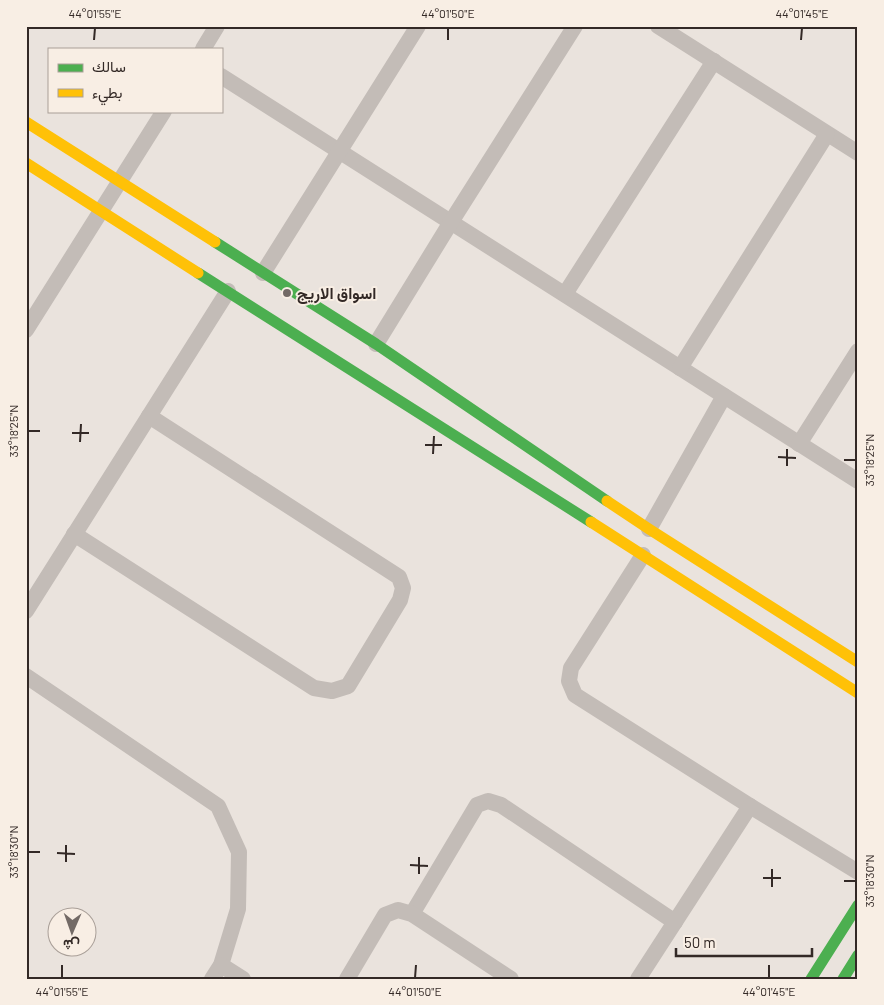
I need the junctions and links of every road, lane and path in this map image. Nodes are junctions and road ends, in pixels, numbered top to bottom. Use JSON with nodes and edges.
{"nodes":[{"id":1,"x":217,"y":26,"type":"edge"},
{"id":2,"x":418,"y":26,"type":"edge"},
{"id":3,"x":575,"y":26,"type":"edge"},
{"id":4,"x":667,"y":29,"type":"edge"},
{"id":5,"x":204,"y":48,"type":"edge"},
{"id":6,"x":714,"y":61,"type":"junction"},
{"id":7,"x":222,"y":77,"type":"edge"},
{"id":8,"x":163,"y":112,"type":"edge"},
{"id":9,"x":26,"y":122,"type":"edge"},
{"id":10,"x":827,"y":134,"type":"junction"},
{"id":11,"x":340,"y":151,"type":"junction"},
{"id":12,"x":858,"y":153,"type":"edge"},
{"id":13,"x":26,"y":163,"type":"edge"},
{"id":14,"x":119,"y":182,"type":"junction"},
{"id":15,"x":101,"y":211,"type":"junction"},
{"id":16,"x":451,"y":222,"type":"junction"},
{"id":17,"x":263,"y":273,"type":"junction"},
{"id":18,"x":228,"y":291,"type":"junction"},
{"id":19,"x":565,"y":294,"type":"junction"},
{"id":20,"x":26,"y":330,"type":"edge"},
{"id":21,"x":376,"y":344,"type":"junction"},
{"id":22,"x":858,"y":352,"type":"edge"},
{"id":23,"x":680,"y":368,"type":"junction"},
{"id":24,"x":724,"y":396,"type":"junction"},
{"id":25,"x":149,"y":416,"type":"junction"},
{"id":26,"x":800,"y":444,"type":"junction"},
{"id":27,"x":858,"y":481,"type":"edge"},
{"id":28,"x":649,"y":529,"type":"junction"},
{"id":29,"x":74,"y":534,"type":"junction"},
{"id":30,"x":643,"y":555,"type":"junction"},
{"id":31,"x":26,"y":611,"type":"edge"},
{"id":32,"x":858,"y":662,"type":"edge"},
{"id":33,"x":26,"y":676,"type":"edge"},
{"id":34,"x":858,"y":694,"type":"edge"},
{"id":35,"x":750,"y":806,"type":"junction"},
{"id":36,"x":858,"y":872,"type":"edge"},
{"id":37,"x":858,"y":905,"type":"edge"},
{"id":38,"x":412,"y":914,"type":"junction"},
{"id":39,"x":675,"y":922,"type":"junction"},
{"id":40,"x":858,"y":955,"type":"edge"},
{"id":41,"x":216,"y":972,"type":"edge"},
{"id":42,"x":243,"y":979,"type":"edge"},
{"id":43,"x":347,"y":979,"type":"edge"},
{"id":44,"x":512,"y":979,"type":"edge"},
{"id":45,"x":638,"y":979,"type":"edge"},
{"id":46,"x":811,"y":979,"type":"edge"},
{"id":47,"x":843,"y":979,"type":"edge"}],
"edges":[{"from":1,"to":5,"type":"street"},
{"from":2,"to":11,"type":"street"},
{"from":3,"to":16,"type":"street"},
{"from":4,"to":6,"type":"street"},
{"from":6,"to":10,"type":"street"},
{"from":6,"to":19,"type":"street"},
{"from":7,"to":11,"type":"street"},
{"from":8,"to":14,"type":"street"},
{"from":9,"to":14,"type":"street"},
{"from":10,"to":12,"type":"street"},
{"from":10,"to":23,"type":"street"},
{"from":11,"to":16,"type":"street"},
{"from":11,"to":17,"type":"street"},
{"from":13,"to":15,"type":"street"},
{"from":14,"to":15,"type":"street"},
{"from":14,"to":17,"type":"street"},
{"from":15,"to":18,"type":"street"},
{"from":15,"to":20,"type":"street"},
{"from":16,"to":19,"type":"street"},
{"from":16,"to":21,"type":"street"},
{"from":17,"to":21,"type":"street"},
{"from":18,"to":25,"type":"street"},
{"from":18,"to":30,"type":"street"},
{"from":19,"to":23,"type":"street"},
{"from":21,"to":28,"type":"street"},
{"from":22,"to":26,"type":"street"},
{"from":23,"to":24,"type":"street"},
{"from":24,"to":26,"type":"street"},
{"from":24,"to":28,"type":"street"},
{"from":25,"to":29,"type":"street"},
{"from":25,"to":29,"type":"street"},
{"from":26,"to":27,"type":"street"},
{"from":28,"to":32,"type":"street"},
{"from":29,"to":31,"type":"street"},
{"from":30,"to":34,"type":"street"},
{"from":30,"to":35,"type":"street"},
{"from":33,"to":41,"type":"street"},
{"from":35,"to":36,"type":"street"},
{"from":35,"to":39,"type":"street"},
{"from":37,"to":46,"type":"street"},
{"from":38,"to":39,"type":"street"},
{"from":38,"to":43,"type":"street"},
{"from":38,"to":44,"type":"street"},
{"from":39,"to":45,"type":"street"},
{"from":40,"to":47,"type":"street"},
{"from":41,"to":42,"type":"street"}]}
